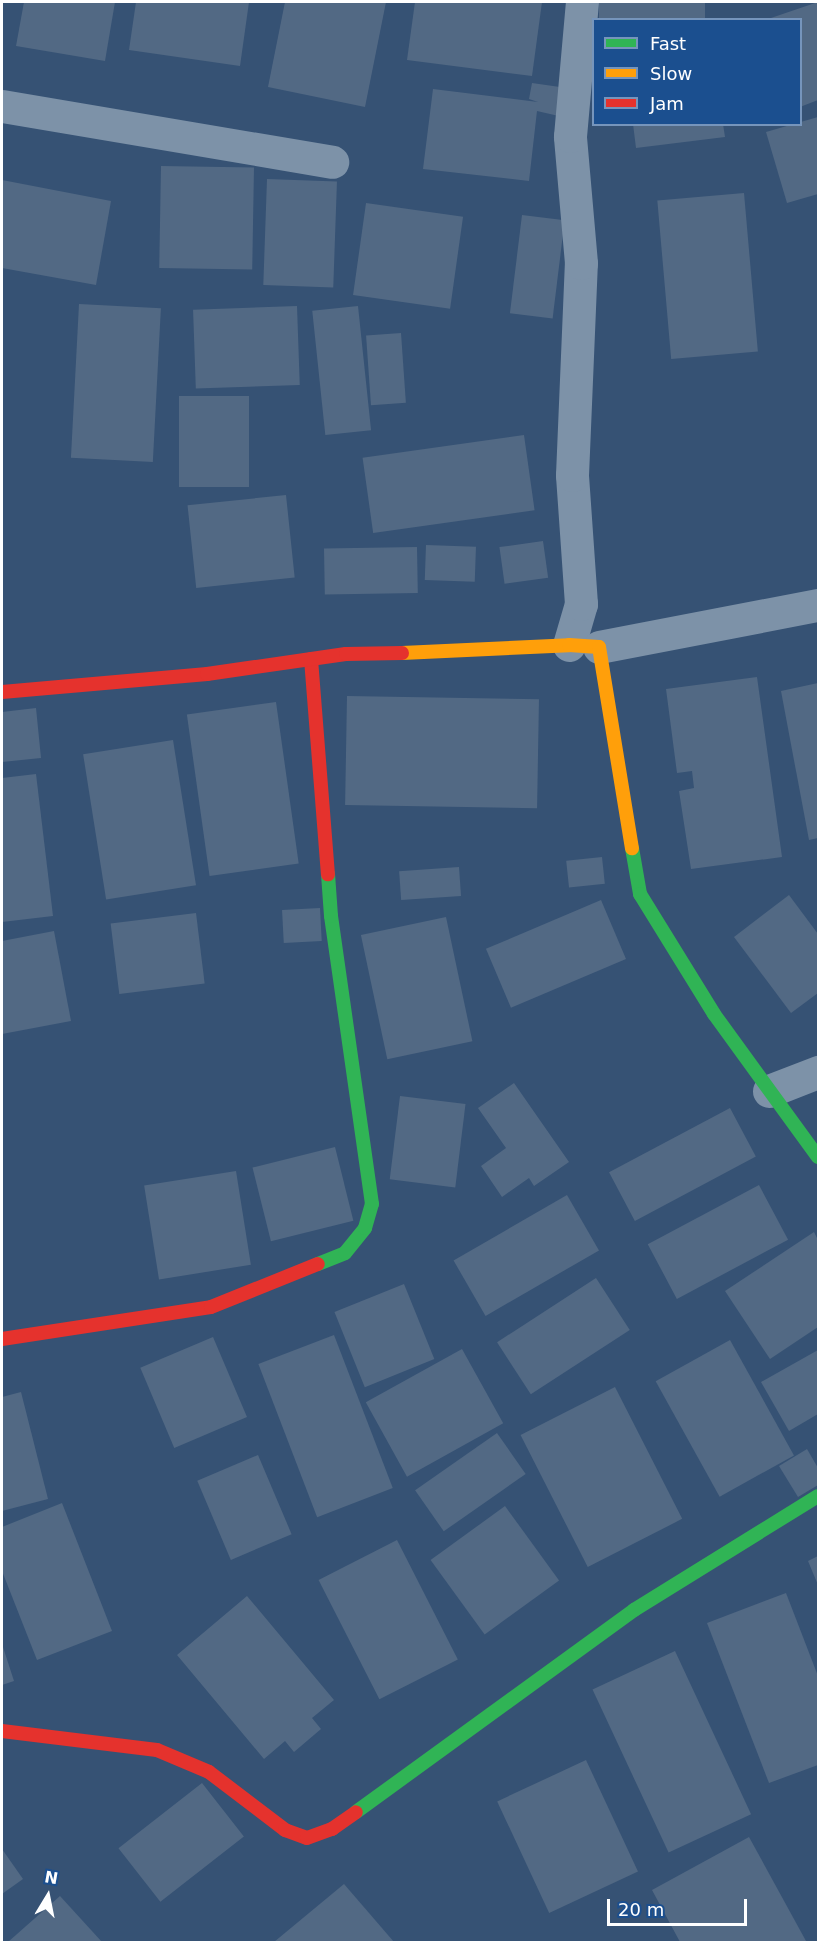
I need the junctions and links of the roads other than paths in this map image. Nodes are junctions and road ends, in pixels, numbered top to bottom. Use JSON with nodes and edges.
{"nodes":[{"id":1,"x":582,"y":2,"type":"edge"},
{"id":2,"x":2,"y":106,"type":"edge"},
{"id":3,"x":332,"y":162,"type":"dead end"},
{"id":4,"x":819,"y":605,"type":"edge"},
{"id":5,"x":584,"y":646,"type":"junction"},
{"id":6,"x":311,"y":659,"type":"junction"},
{"id":7,"x":2,"y":692,"type":"edge"},
{"id":8,"x":819,"y":1071,"type":"edge"},
{"id":9,"x":769,"y":1091,"type":"junction"},
{"id":10,"x":819,"y":1157,"type":"edge"},
{"id":11,"x":2,"y":1339,"type":"edge"},
{"id":12,"x":819,"y":1496,"type":"edge"},
{"id":13,"x":2,"y":1731,"type":"edge"}],
"edges":[{"from":1,"to":5,"type":"street"},
{"from":2,"to":3,"type":"street"},
{"from":4,"to":5,"type":"street"},
{"from":5,"to":6,"type":"street"},
{"from":5,"to":9,"type":"street"},
{"from":6,"to":7,"type":"street"},
{"from":6,"to":11,"type":"street"},
{"from":8,"to":9,"type":"street"},
{"from":9,"to":10,"type":"street"},
{"from":12,"to":13,"type":"street"}]}
